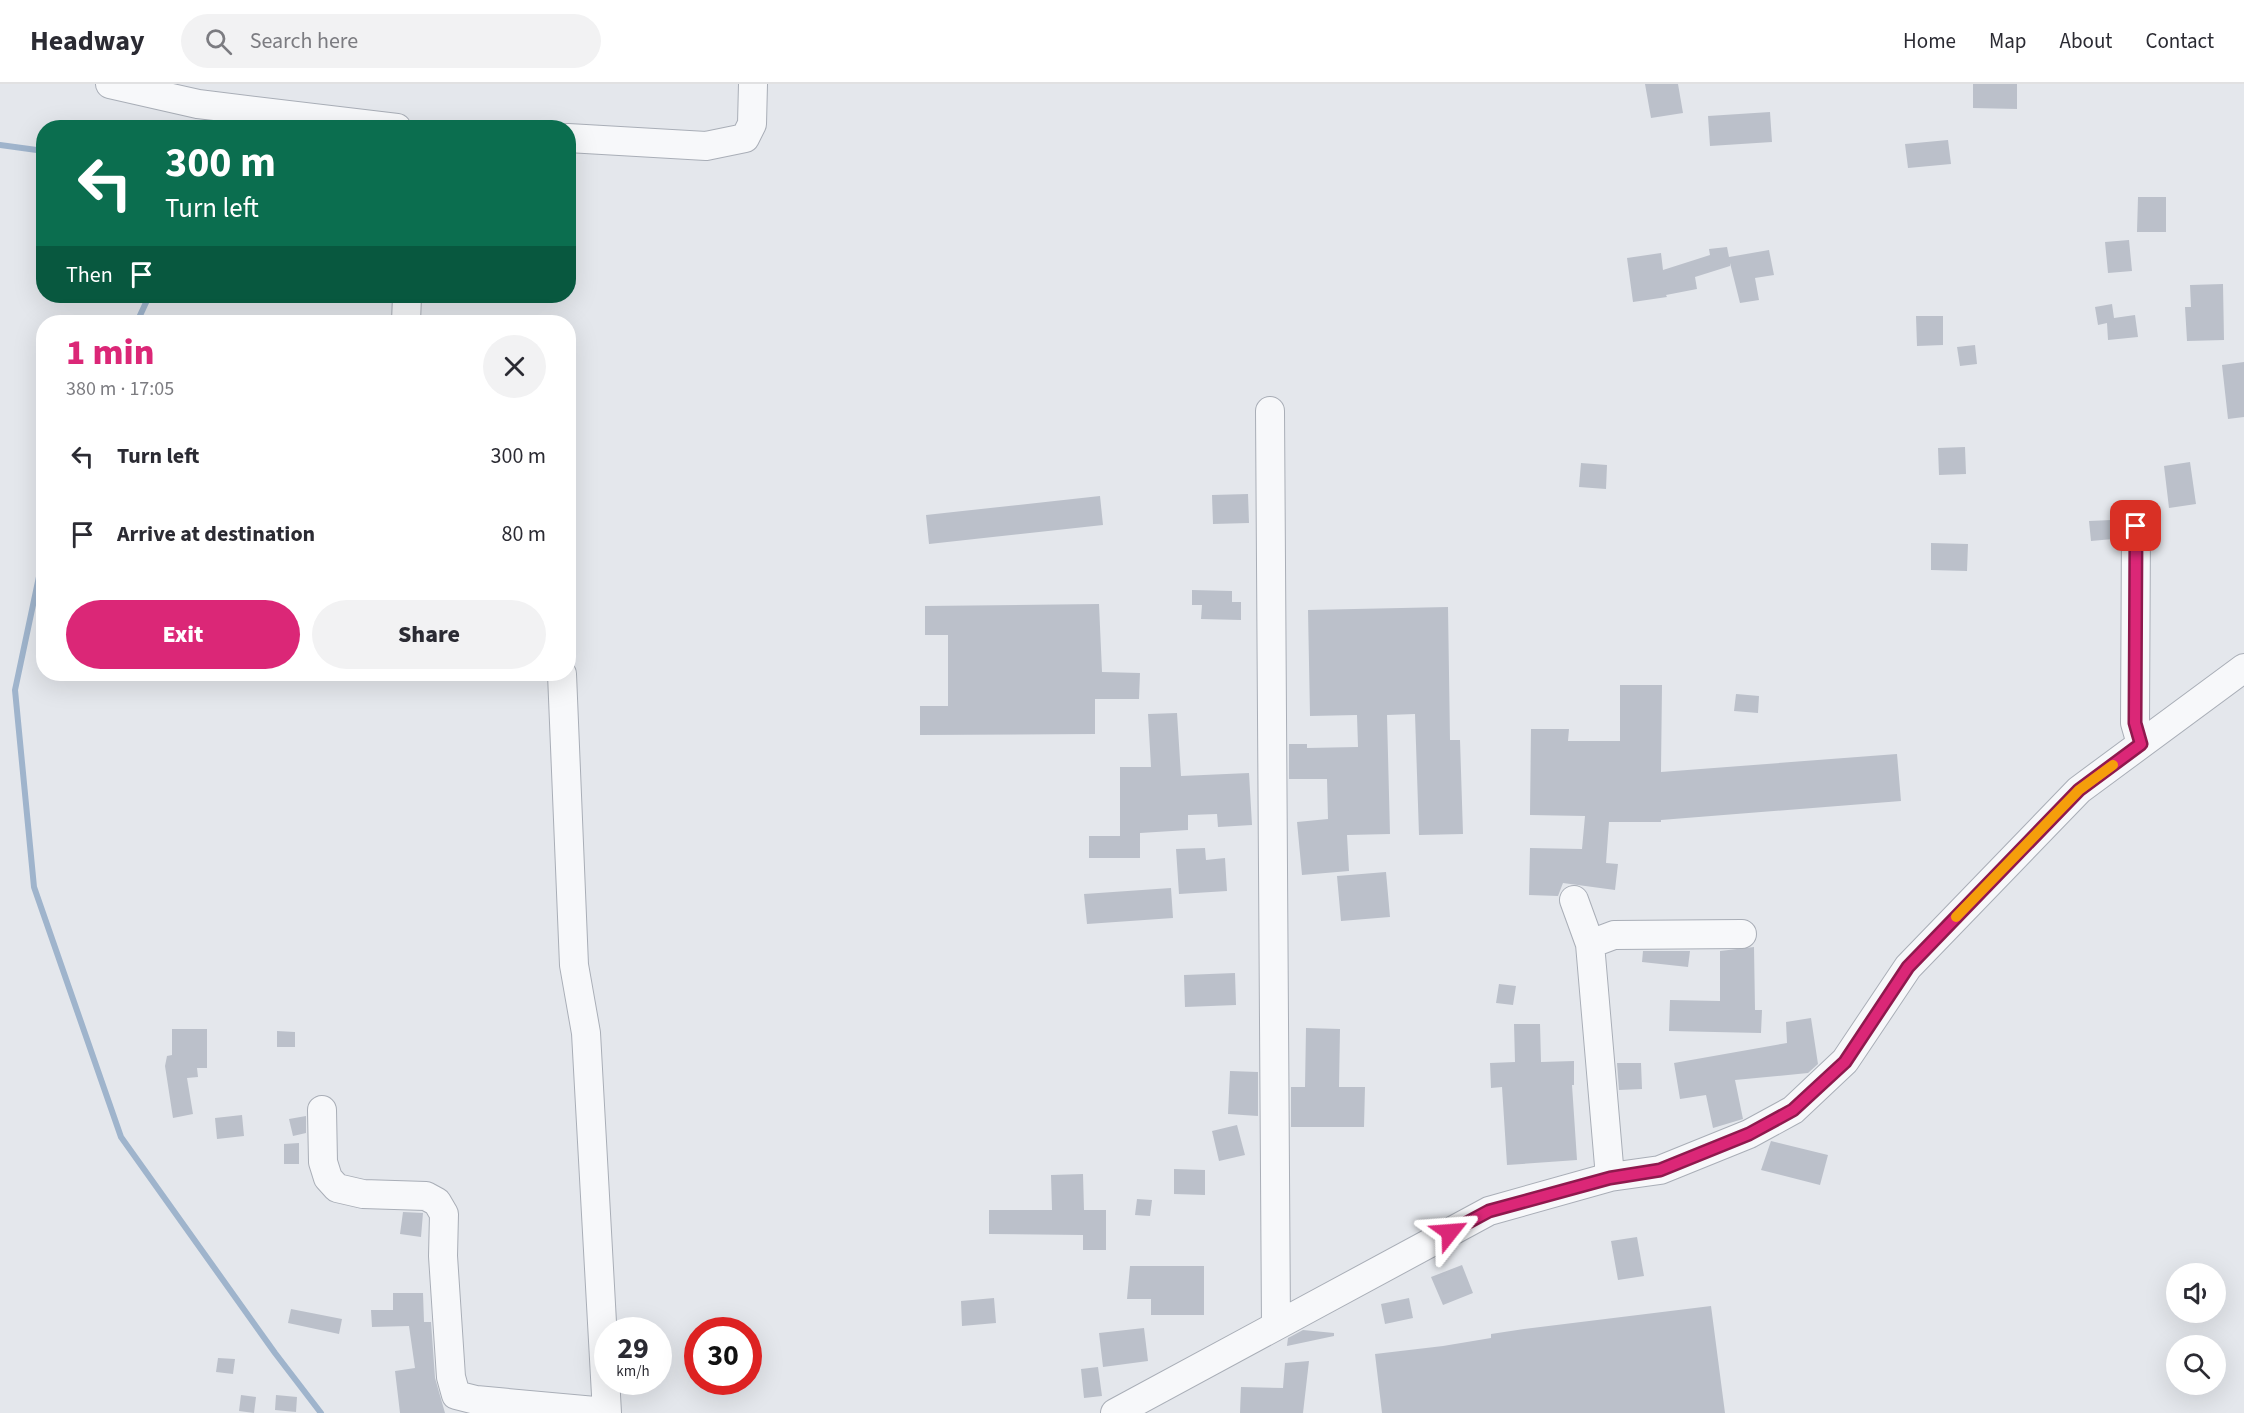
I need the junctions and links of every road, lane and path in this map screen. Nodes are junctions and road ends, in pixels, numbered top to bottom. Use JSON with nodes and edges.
{"nodes":[{"id":1,"x":110,"y":84,"type":"edge"},
{"id":2,"x":753,"y":84,"type":"edge"},
{"id":3,"x":331,"y":120,"type":"edge"},
{"id":4,"x":576,"y":138,"type":"edge"},
{"id":5,"x":1270,"y":411,"type":"dead end"},
{"id":6,"x":2136,"y":526,"type":"dead end"},
{"id":7,"x":2244,"y":668,"type":"edge"},
{"id":8,"x":562,"y":681,"type":"edge"},
{"id":9,"x":2141,"y":744,"type":"junction"},
{"id":10,"x":1574,"y":900,"type":"dead end"},
{"id":11,"x":1742,"y":934,"type":"dead end"},
{"id":12,"x":1590,"y":945,"type":"junction"},
{"id":13,"x":322,"y":1110,"type":"dead end"},
{"id":14,"x":1610,"y":1178,"type":"junction"},
{"id":15,"x":1276,"y":1326,"type":"junction"},
{"id":16,"x":607,"y":1412,"type":"edge"},
{"id":17,"x":1115,"y":1413,"type":"edge"}],
"edges":[{"from":1,"to":3,"type":"street"},
{"from":2,"to":4,"type":"street"},
{"from":5,"to":15,"type":"street"},
{"from":6,"to":9,"type":"street"},
{"from":7,"to":9,"type":"street"},
{"from":8,"to":16,"type":"street"},
{"from":9,"to":14,"type":"street"},
{"from":10,"to":12,"type":"street"},
{"from":11,"to":12,"type":"street"},
{"from":12,"to":14,"type":"street"},
{"from":13,"to":16,"type":"street"},
{"from":14,"to":15,"type":"street"},
{"from":15,"to":17,"type":"street"}]}
